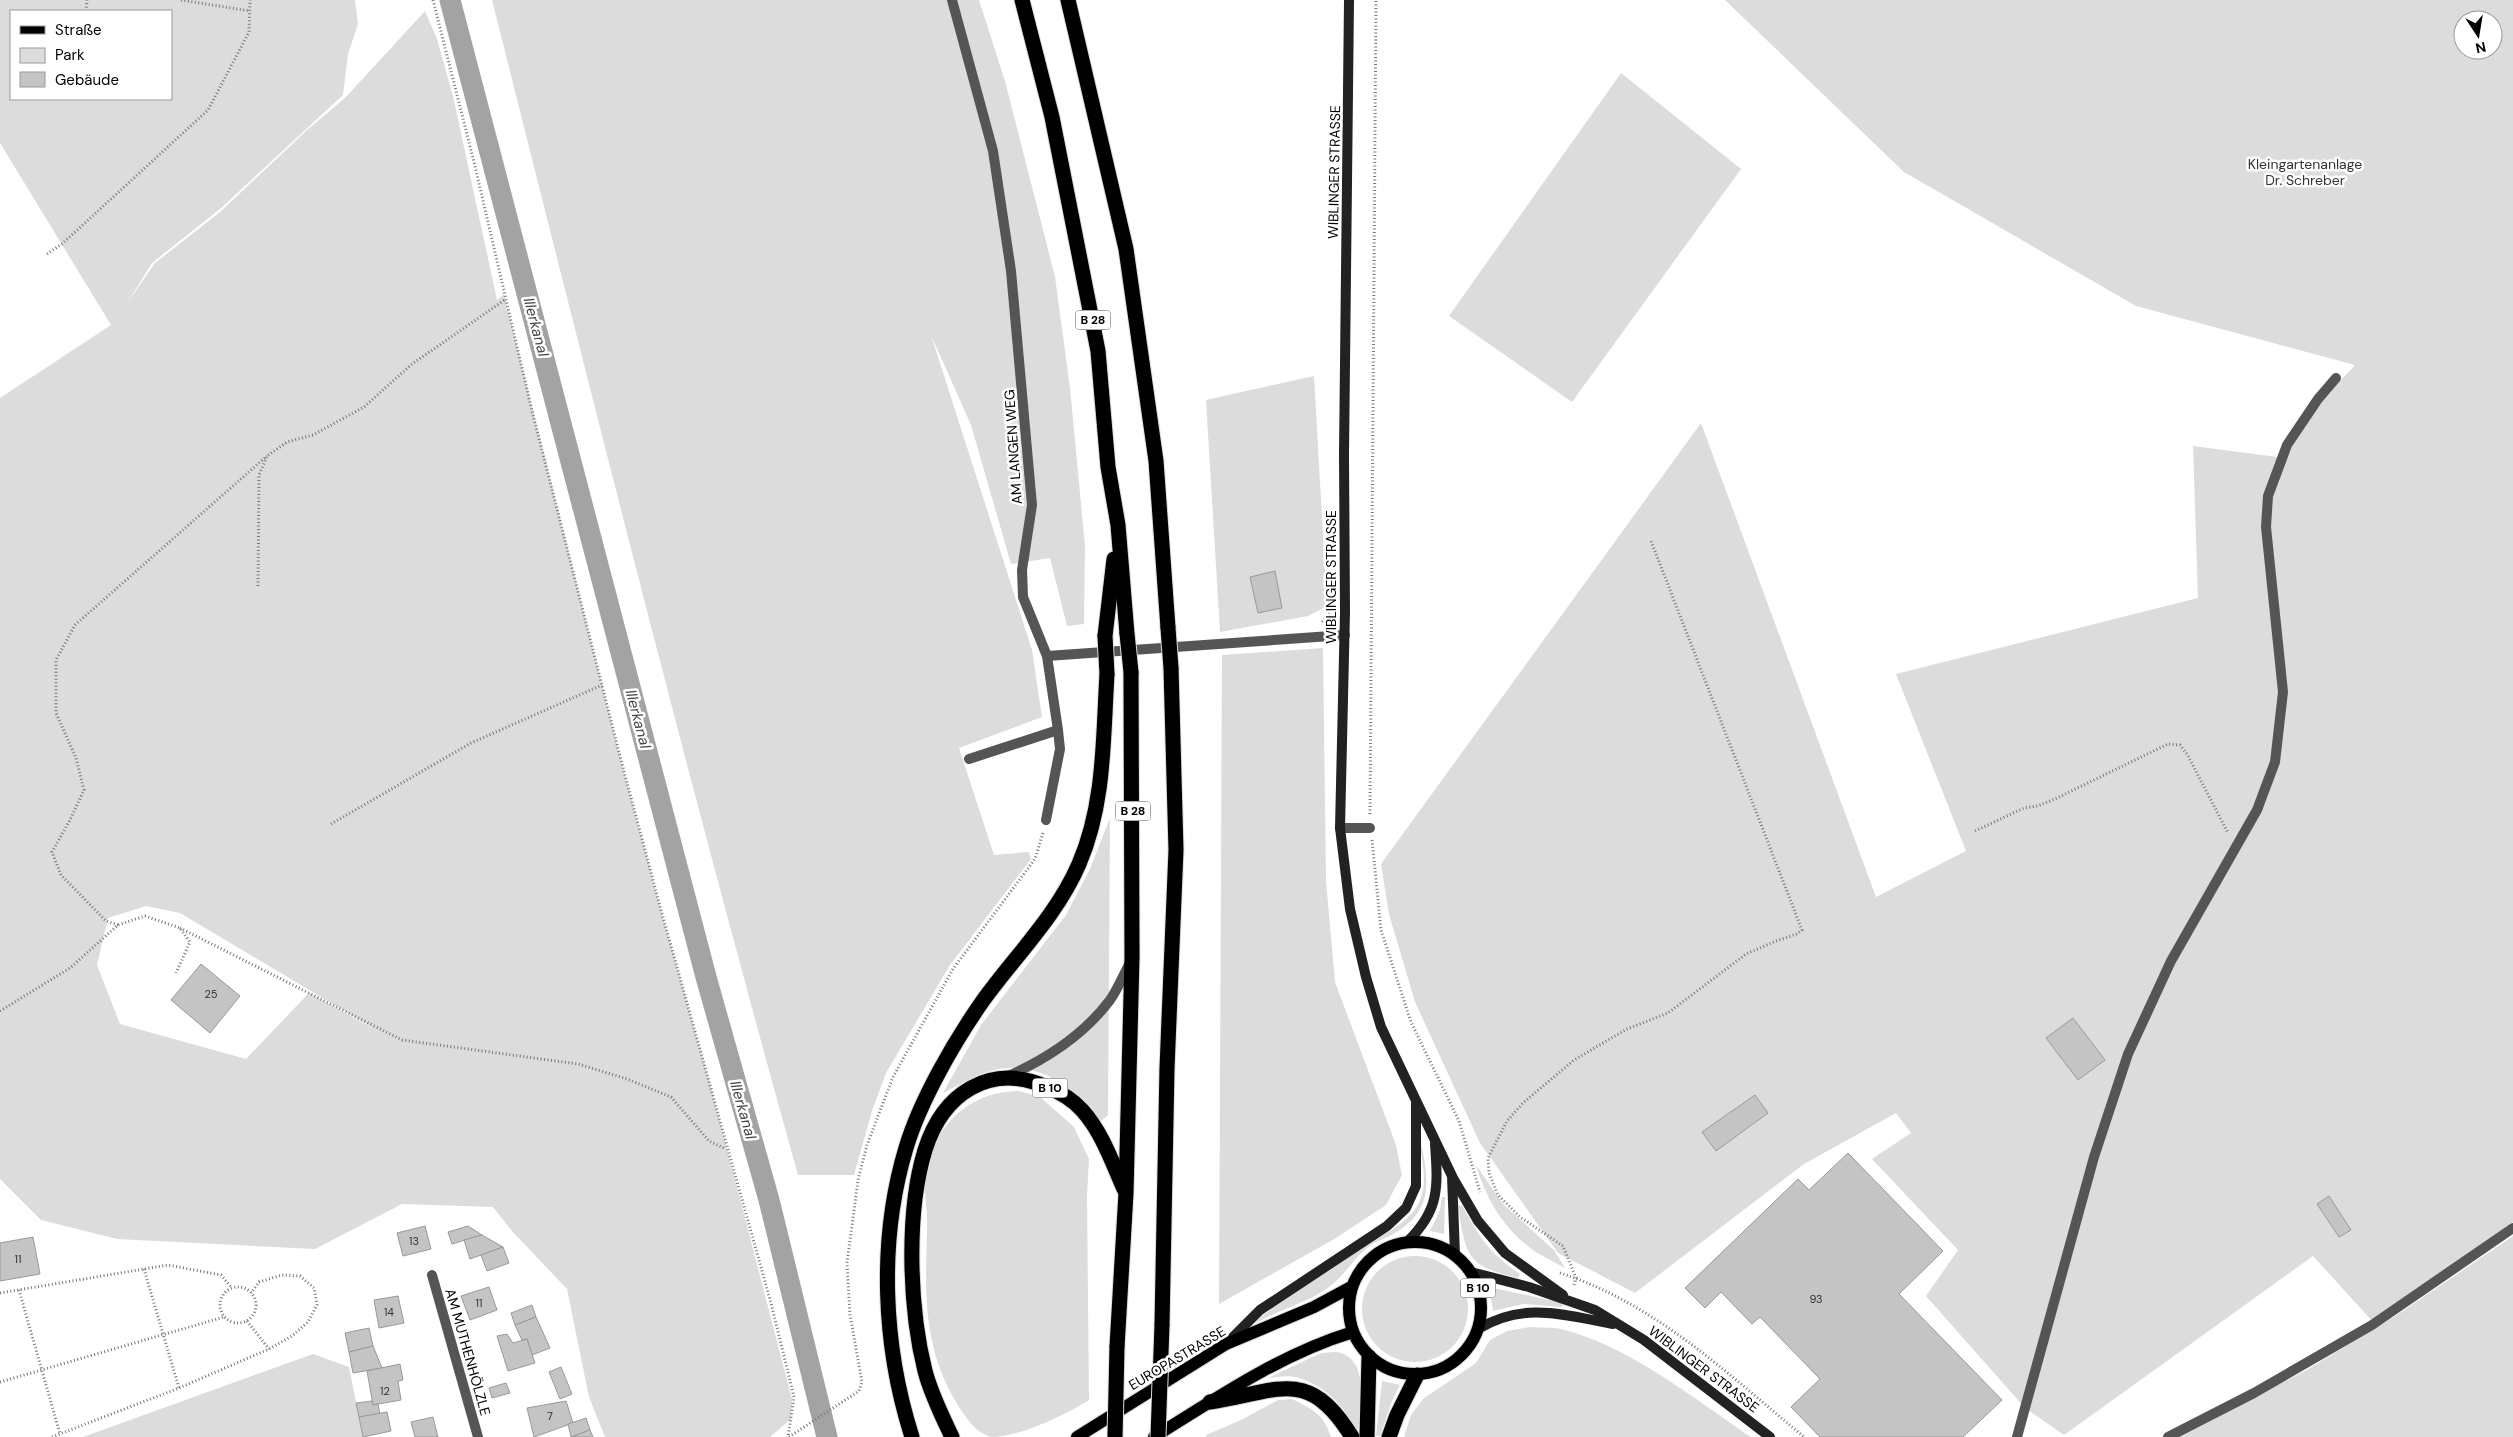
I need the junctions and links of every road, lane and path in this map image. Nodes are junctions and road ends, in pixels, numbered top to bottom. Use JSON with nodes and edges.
{"nodes":[{"id":1,"x":181,"y":0,"type":"edge"},
{"id":2,"x":250,"y":0,"type":"edge"},
{"id":3,"x":433,"y":0,"type":"edge"},
{"id":4,"x":952,"y":0,"type":"edge"},
{"id":5,"x":1022,"y":0,"type":"edge"},
{"id":6,"x":1068,"y":0,"type":"edge"},
{"id":7,"x":1349,"y":0,"type":"edge"},
{"id":8,"x":1376,"y":0,"type":"edge"},
{"id":9,"x":250,"y":11,"type":"junction"},
{"id":10,"x":47,"y":254,"type":"dead end"},
{"id":11,"x":506,"y":299,"type":"junction"},
{"id":12,"x":2336,"y":378,"type":"dead end"},
{"id":13,"x":267,"y":456,"type":"junction"},
{"id":14,"x":1118,"y":525,"type":"junction"},
{"id":15,"x":1651,"y":542,"type":"dead end"},
{"id":16,"x":258,"y":586,"type":"dead end"},
{"id":17,"x":1345,"y":635,"type":"junction"},
{"id":18,"x":1047,"y":656,"type":"junction"},
{"id":19,"x":602,"y":685,"type":"junction"},
{"id":20,"x":1058,"y":730,"type":"junction"},
{"id":21,"x":969,"y":759,"type":"dead end"},
{"id":22,"x":1046,"y":820,"type":"joint"},
{"id":23,"x":331,"y":824,"type":"dead end"},
{"id":24,"x":1340,"y":828,"type":"junction"},
{"id":25,"x":1370,"y":828,"type":"junction"},
{"id":26,"x":1975,"y":831,"type":"dead end"},
{"id":27,"x":2236,"y":847,"type":"junction"},
{"id":28,"x":118,"y":925,"type":"junction"},
{"id":29,"x":180,"y":928,"type":"junction"},
{"id":30,"x":1132,"y":958,"type":"junction"},
{"id":31,"x":176,"y":973,"type":"dead end"},
{"id":32,"x":0,"y":1011,"type":"edge"},
{"id":33,"x":1006,"y":1077,"type":"junction"},
{"id":34,"x":1416,"y":1099,"type":"junction"},
{"id":35,"x":1435,"y":1138,"type":"junction"},
{"id":36,"x":727,"y":1149,"type":"junction"},
{"id":37,"x":1452,"y":1176,"type":"junction"},
{"id":38,"x":1126,"y":1193,"type":"junction"},
{"id":39,"x":1482,"y":1199,"type":"dead end"},
{"id":40,"x":2513,"y":1228,"type":"edge"},
{"id":41,"x":1407,"y":1242,"type":"junction"},
{"id":42,"x":1455,"y":1255,"type":"junction"},
{"id":43,"x":144,"y":1269,"type":"junction"},
{"id":44,"x":1471,"y":1272,"type":"junction"},
{"id":45,"x":1558,"y":1272,"type":"dead end"},
{"id":46,"x":432,"y":1274,"type":"dead end"},
{"id":47,"x":1576,"y":1278,"type":"junction"},
{"id":48,"x":232,"y":1288,"type":"junction"},
{"id":49,"x":1351,"y":1288,"type":"junction"},
{"id":50,"x":19,"y":1290,"type":"junction"},
{"id":51,"x":0,"y":1293,"type":"edge"},
{"id":52,"x":251,"y":1293,"type":"junction"},
{"id":53,"x":1572,"y":1301,"type":"junction"},
{"id":54,"x":224,"y":1317,"type":"junction"},
{"id":55,"x":247,"y":1321,"type":"junction"},
{"id":56,"x":1618,"y":1325,"type":"junction"},
{"id":57,"x":1478,"y":1329,"type":"junction"},
{"id":58,"x":1353,"y":1332,"type":"junction"},
{"id":59,"x":162,"y":1334,"type":"junction"},
{"id":60,"x":1226,"y":1344,"type":"junction"},
{"id":61,"x":269,"y":1349,"type":"junction"},
{"id":62,"x":1369,"y":1357,"type":"junction"},
{"id":63,"x":41,"y":1370,"type":"junction"},
{"id":64,"x":1417,"y":1374,"type":"junction"},
{"id":65,"x":0,"y":1382,"type":"edge"},
{"id":66,"x":179,"y":1388,"type":"junction"},
{"id":67,"x":1210,"y":1402,"type":"junction"},
{"id":68,"x":60,"y":1434,"type":"junction"},
{"id":69,"x":790,"y":1436,"type":"edge"},
{"id":70,"x":52,"y":1437,"type":"edge"},
{"id":71,"x":478,"y":1437,"type":"edge"},
{"id":72,"x":912,"y":1437,"type":"edge"},
{"id":73,"x":953,"y":1437,"type":"edge"},
{"id":74,"x":1077,"y":1437,"type":"edge"},
{"id":75,"x":1115,"y":1437,"type":"edge"},
{"id":76,"x":1156,"y":1437,"type":"edge"},
{"id":77,"x":1352,"y":1437,"type":"edge"},
{"id":78,"x":1367,"y":1437,"type":"edge"},
{"id":79,"x":1389,"y":1437,"type":"edge"},
{"id":80,"x":1770,"y":1437,"type":"edge"},
{"id":81,"x":1804,"y":1437,"type":"edge"},
{"id":82,"x":2016,"y":1437,"type":"edge"},
{"id":83,"x":2168,"y":1437,"type":"edge"}],
"edges":[{"from":1,"to":9,"type":"path"},
{"from":2,"to":9,"type":"path"},
{"from":3,"to":11,"type":"path"},
{"from":4,"to":18,"type":"street","name":"AM LANGEN WEG"},
{"from":5,"to":14,"type":"highway","number":"B 28"},
{"from":6,"to":76,"type":"highway","bridge":true},
{"from":7,"to":17,"type":"main road","name":"WIBLINGER STRASSE"},
{"from":8,"to":25,"type":"path"},
{"from":9,"to":10,"type":"path"},
{"from":11,"to":13,"type":"path"},
{"from":11,"to":19,"type":"path"},
{"from":12,"to":27,"type":"street"},
{"from":13,"to":16,"type":"path"},
{"from":13,"to":28,"type":"path"},
{"from":14,"to":30,"type":"highway","number":"B 28","bridge":true},
{"from":14,"to":72,"type":"highway","bridge":true},
{"from":15,"to":47,"type":"path"},
{"from":17,"to":18,"type":"street"},
{"from":17,"to":24,"type":"main road","name":"WIBLINGER STRASSE"},
{"from":18,"to":20,"type":"street","name":"AM LANGEN WEG"},
{"from":19,"to":23,"type":"path"},
{"from":19,"to":36,"type":"path"},
{"from":20,"to":21,"type":"street"},
{"from":20,"to":22,"type":"street","name":"AM LANGEN WEG"},
{"from":22,"to":69,"type":"path"},
{"from":24,"to":25,"type":"street"},
{"from":24,"to":34,"type":"main road","name":"WIBLINGER STRASSE"},
{"from":25,"to":39,"type":"path"},
{"from":26,"to":27,"type":"path"},
{"from":27,"to":82,"type":"street"},
{"from":28,"to":29,"type":"path"},
{"from":28,"to":32,"type":"path"},
{"from":29,"to":31,"type":"path"},
{"from":29,"to":36,"type":"path"},
{"from":30,"to":33,"type":"street"},
{"from":30,"to":38,"type":"highway","number":"B 28"},
{"from":33,"to":38,"type":"highway","number":"B 10"},
{"from":33,"to":73,"type":"highway","number":"B 10"},
{"from":34,"to":35,"type":"main road","name":"WIBLINGER STRASSE"},
{"from":34,"to":60,"type":"main road"},
{"from":35,"to":37,"type":"main road","name":"WIBLINGER STRASSE"},
{"from":35,"to":41,"type":"main road","name":"WIBLINGER STRASSE"},
{"from":36,"to":69,"type":"path"},
{"from":37,"to":42,"type":"main road","name":"WIBLINGER STRASSE"},
{"from":37,"to":53,"type":"main road"},
{"from":38,"to":75,"type":"highway","number":"B 10","bridge":true},
{"from":40,"to":83,"type":"street"},
{"from":41,"to":42,"type":"main road","number":"B 10"},
{"from":41,"to":49,"type":"main road","number":"B 10"},
{"from":42,"to":44,"type":"main road","number":"B 10"},
{"from":43,"to":48,"type":"path"},
{"from":43,"to":50,"type":"path"},
{"from":43,"to":59,"type":"path"},
{"from":44,"to":53,"type":"main road","name":"WIBLINGER STRASSE"},
{"from":44,"to":57,"type":"main road","number":"B 10"},
{"from":45,"to":47,"type":"path"},
{"from":46,"to":71,"type":"street","name":"AM MUTHENHÖLZLE"},
{"from":47,"to":53,"type":"path"},
{"from":47,"to":81,"type":"path"},
{"from":48,"to":52,"type":"path"},
{"from":48,"to":54,"type":"path"},
{"from":49,"to":58,"type":"main road","number":"B 10"},
{"from":49,"to":60,"type":"main road","name":"EUROPASTRASSE"},
{"from":50,"to":51,"type":"path"},
{"from":50,"to":63,"type":"path"},
{"from":52,"to":55,"type":"path"},
{"from":52,"to":61,"type":"path"},
{"from":53,"to":56,"type":"main road","name":"WIBLINGER STRASSE"},
{"from":54,"to":55,"type":"path"},
{"from":54,"to":59,"type":"path"},
{"from":55,"to":61,"type":"path"},
{"from":56,"to":57,"type":"main road","name":"WIBLINGER STRASSE"},
{"from":56,"to":80,"type":"main road","name":"WIBLINGER STRASSE"},
{"from":57,"to":64,"type":"main road","number":"B 10"},
{"from":58,"to":62,"type":"main road","number":"B 10"},
{"from":58,"to":67,"type":"main road"},
{"from":59,"to":63,"type":"path"},
{"from":59,"to":66,"type":"path"},
{"from":60,"to":74,"type":"main road","name":"EUROPASTRASSE"},
{"from":61,"to":66,"type":"path"},
{"from":62,"to":64,"type":"main road","number":"B 10"},
{"from":62,"to":78,"type":"highway"},
{"from":63,"to":65,"type":"path"},
{"from":63,"to":68,"type":"path"},
{"from":64,"to":79,"type":"highway"},
{"from":66,"to":68,"type":"path"},
{"from":67,"to":76,"type":"main road"},
{"from":67,"to":77,"type":"highway"},
{"from":68,"to":70,"type":"path"}]}
